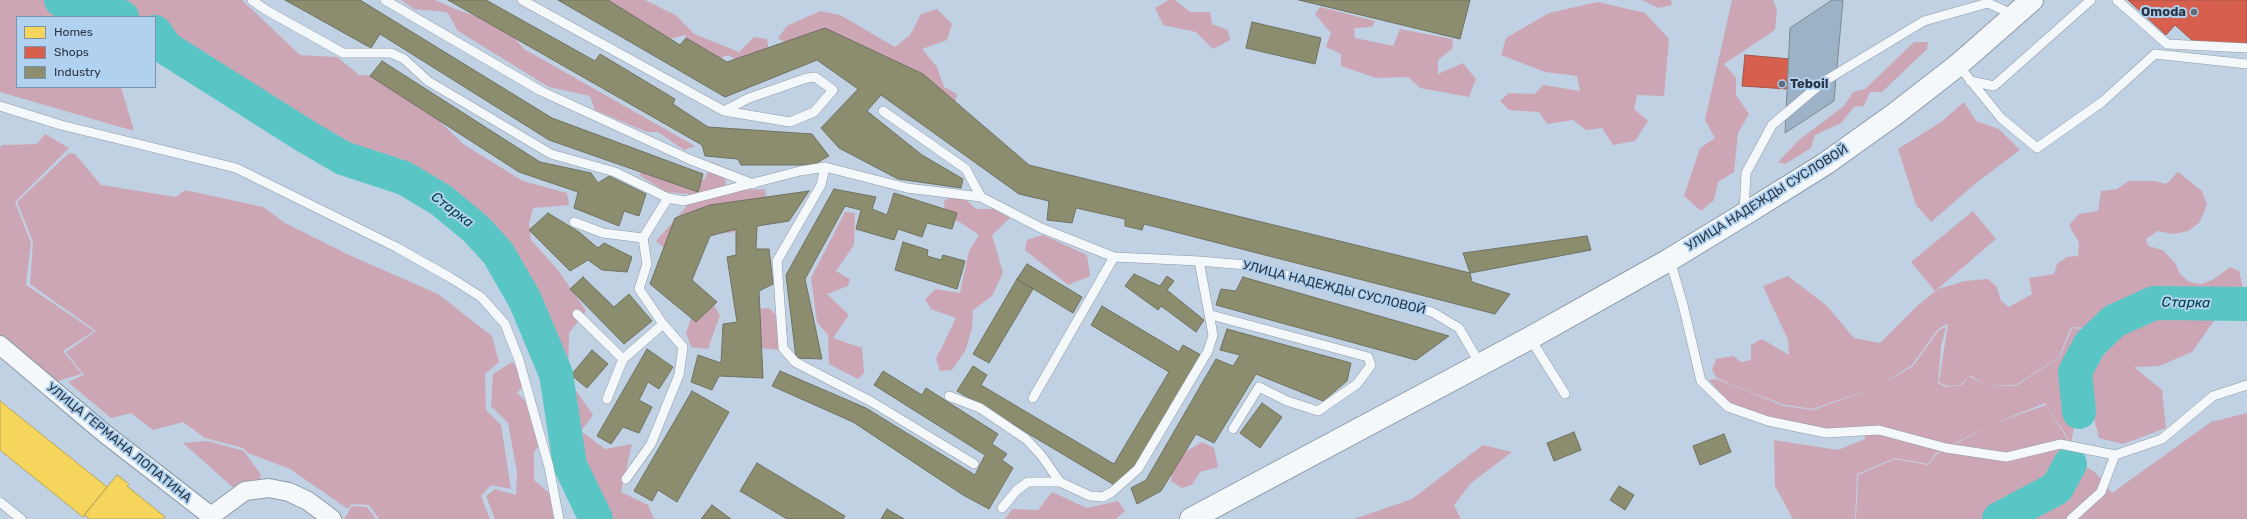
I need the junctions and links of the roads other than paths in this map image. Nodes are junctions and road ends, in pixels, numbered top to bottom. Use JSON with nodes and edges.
{"nodes":[{"id":1,"x":252,"y":0,"type":"edge"},
{"id":2,"x":386,"y":0,"type":"edge"},
{"id":3,"x":522,"y":0,"type":"edge"},
{"id":4,"x":2091,"y":0,"type":"edge"},
{"id":5,"x":2117,"y":0,"type":"edge"},
{"id":6,"x":2026,"y":5,"type":"edge"},
{"id":7,"x":2247,"y":48,"type":"edge"},
{"id":8,"x":2247,"y":64,"type":"edge"},
{"id":9,"x":1964,"y":73,"type":"junction"},
{"id":10,"x":0,"y":106,"type":"edge"},
{"id":11,"x":724,"y":111,"type":"junction"},
{"id":12,"x":883,"y":111,"type":"dead end"},
{"id":13,"x":825,"y":168,"type":"junction"},
{"id":14,"x":753,"y":184,"type":"junction"},
{"id":15,"x":981,"y":197,"type":"junction"},
{"id":16,"x":668,"y":198,"type":"junction"},
{"id":17,"x":1744,"y":215,"type":"junction"},
{"id":18,"x":574,"y":222,"type":"dead end"},
{"id":19,"x":643,"y":238,"type":"junction"},
{"id":20,"x":1114,"y":257,"type":"junction"},
{"id":21,"x":1199,"y":260,"type":"junction"},
{"id":22,"x":1669,"y":260,"type":"junction"},
{"id":23,"x":577,"y":314,"type":"dead end"},
{"id":24,"x":1211,"y":315,"type":"junction"},
{"id":25,"x":662,"y":324,"type":"junction"},
{"id":26,"x":1530,"y":338,"type":"junction"},
{"id":27,"x":0,"y":345,"type":"edge"},
{"id":28,"x":623,"y":359,"type":"junction"},
{"id":29,"x":1481,"y":365,"type":"junction"},
{"id":30,"x":2247,"y":385,"type":"edge"},
{"id":31,"x":1565,"y":394,"type":"dead end"},
{"id":32,"x":949,"y":396,"type":"dead end"},
{"id":33,"x":1033,"y":398,"type":"dead end"},
{"id":34,"x":607,"y":399,"type":"dead end"},
{"id":35,"x":1232,"y":429,"type":"dead end"},
{"id":36,"x":2116,"y":455,"type":"junction"},
{"id":37,"x":974,"y":464,"type":"dead end"},
{"id":38,"x":626,"y":479,"type":"dead end"},
{"id":39,"x":1060,"y":482,"type":"junction"},
{"id":40,"x":0,"y":502,"type":"edge"},
{"id":41,"x":1002,"y":508,"type":"dead end"},
{"id":42,"x":211,"y":518,"type":"edge"},
{"id":43,"x":21,"y":519,"type":"edge"},
{"id":44,"x":332,"y":519,"type":"edge"},
{"id":45,"x":559,"y":519,"type":"edge"},
{"id":46,"x":1191,"y":519,"type":"edge"},
{"id":47,"x":2071,"y":519,"type":"edge"}],
"edges":[{"from":1,"to":16,"type":"lane","name":"УЛИЦА НАДЕЖДЫ СУСЛОВОЙ"},
{"from":2,"to":14,"type":"lane"},
{"from":3,"to":11,"type":"lane"},
{"from":4,"to":9,"type":"lane"},
{"from":5,"to":7,"type":"lane"},
{"from":6,"to":9,"type":"main road","name":"УЛИЦА НАДЕЖДЫ СУСЛОВОЙ"},
{"from":6,"to":17,"type":"lane"},
{"from":8,"to":9,"type":"lane"},
{"from":9,"to":17,"type":"main road","name":"УЛИЦА НАДЕЖДЫ СУСЛОВОЙ"},
{"from":10,"to":45,"type":"lane"},
{"from":11,"to":11,"type":"lane"},
{"from":12,"to":15,"type":"lane"},
{"from":13,"to":14,"type":"lane","name":"УЛИЦА НАДЕЖДЫ СУСЛОВОЙ"},
{"from":13,"to":15,"type":"lane","name":"УЛИЦА НАДЕЖДЫ СУСЛОВОЙ"},
{"from":13,"to":37,"type":"lane"},
{"from":14,"to":16,"type":"lane","name":"УЛИЦА НАДЕЖДЫ СУСЛОВОЙ"},
{"from":15,"to":20,"type":"lane","name":"УЛИЦА НАДЕЖДЫ СУСЛОВОЙ"},
{"from":16,"to":19,"type":"lane"},
{"from":17,"to":22,"type":"main road","name":"УЛИЦА НАДЕЖДЫ СУСЛОВОЙ"},
{"from":18,"to":19,"type":"lane"},
{"from":19,"to":25,"type":"lane"},
{"from":20,"to":21,"type":"lane","name":"УЛИЦА НАДЕЖДЫ СУСЛОВОЙ"},
{"from":20,"to":33,"type":"lane"},
{"from":21,"to":24,"type":"lane"},
{"from":21,"to":29,"type":"lane","name":"УЛИЦА НАДЕЖДЫ СУСЛОВОЙ"},
{"from":22,"to":26,"type":"main road","name":"УЛИЦА НАДЕЖДЫ СУСЛОВОЙ"},
{"from":22,"to":36,"type":"lane"},
{"from":23,"to":28,"type":"lane"},
{"from":24,"to":35,"type":"lane"},
{"from":24,"to":39,"type":"lane"},
{"from":25,"to":28,"type":"lane"},
{"from":25,"to":38,"type":"lane"},
{"from":26,"to":29,"type":"main road","name":"УЛИЦА НАДЕЖДЫ СУСЛОВОЙ"},
{"from":26,"to":31,"type":"lane"},
{"from":27,"to":42,"type":"street","name":"УЛИЦА ГЕРМАНА ЛОПАТИНА"},
{"from":28,"to":34,"type":"lane"},
{"from":29,"to":46,"type":"main road","name":"УЛИЦА НАДЕЖДЫ СУСЛОВОЙ"},
{"from":30,"to":36,"type":"lane"},
{"from":32,"to":39,"type":"lane"},
{"from":36,"to":47,"type":"lane"},
{"from":39,"to":41,"type":"lane"},
{"from":40,"to":43,"type":"lane"},
{"from":42,"to":44,"type":"street","name":"УЛИЦА ГЕРМАНА ЛОПАТИНА"}]}
